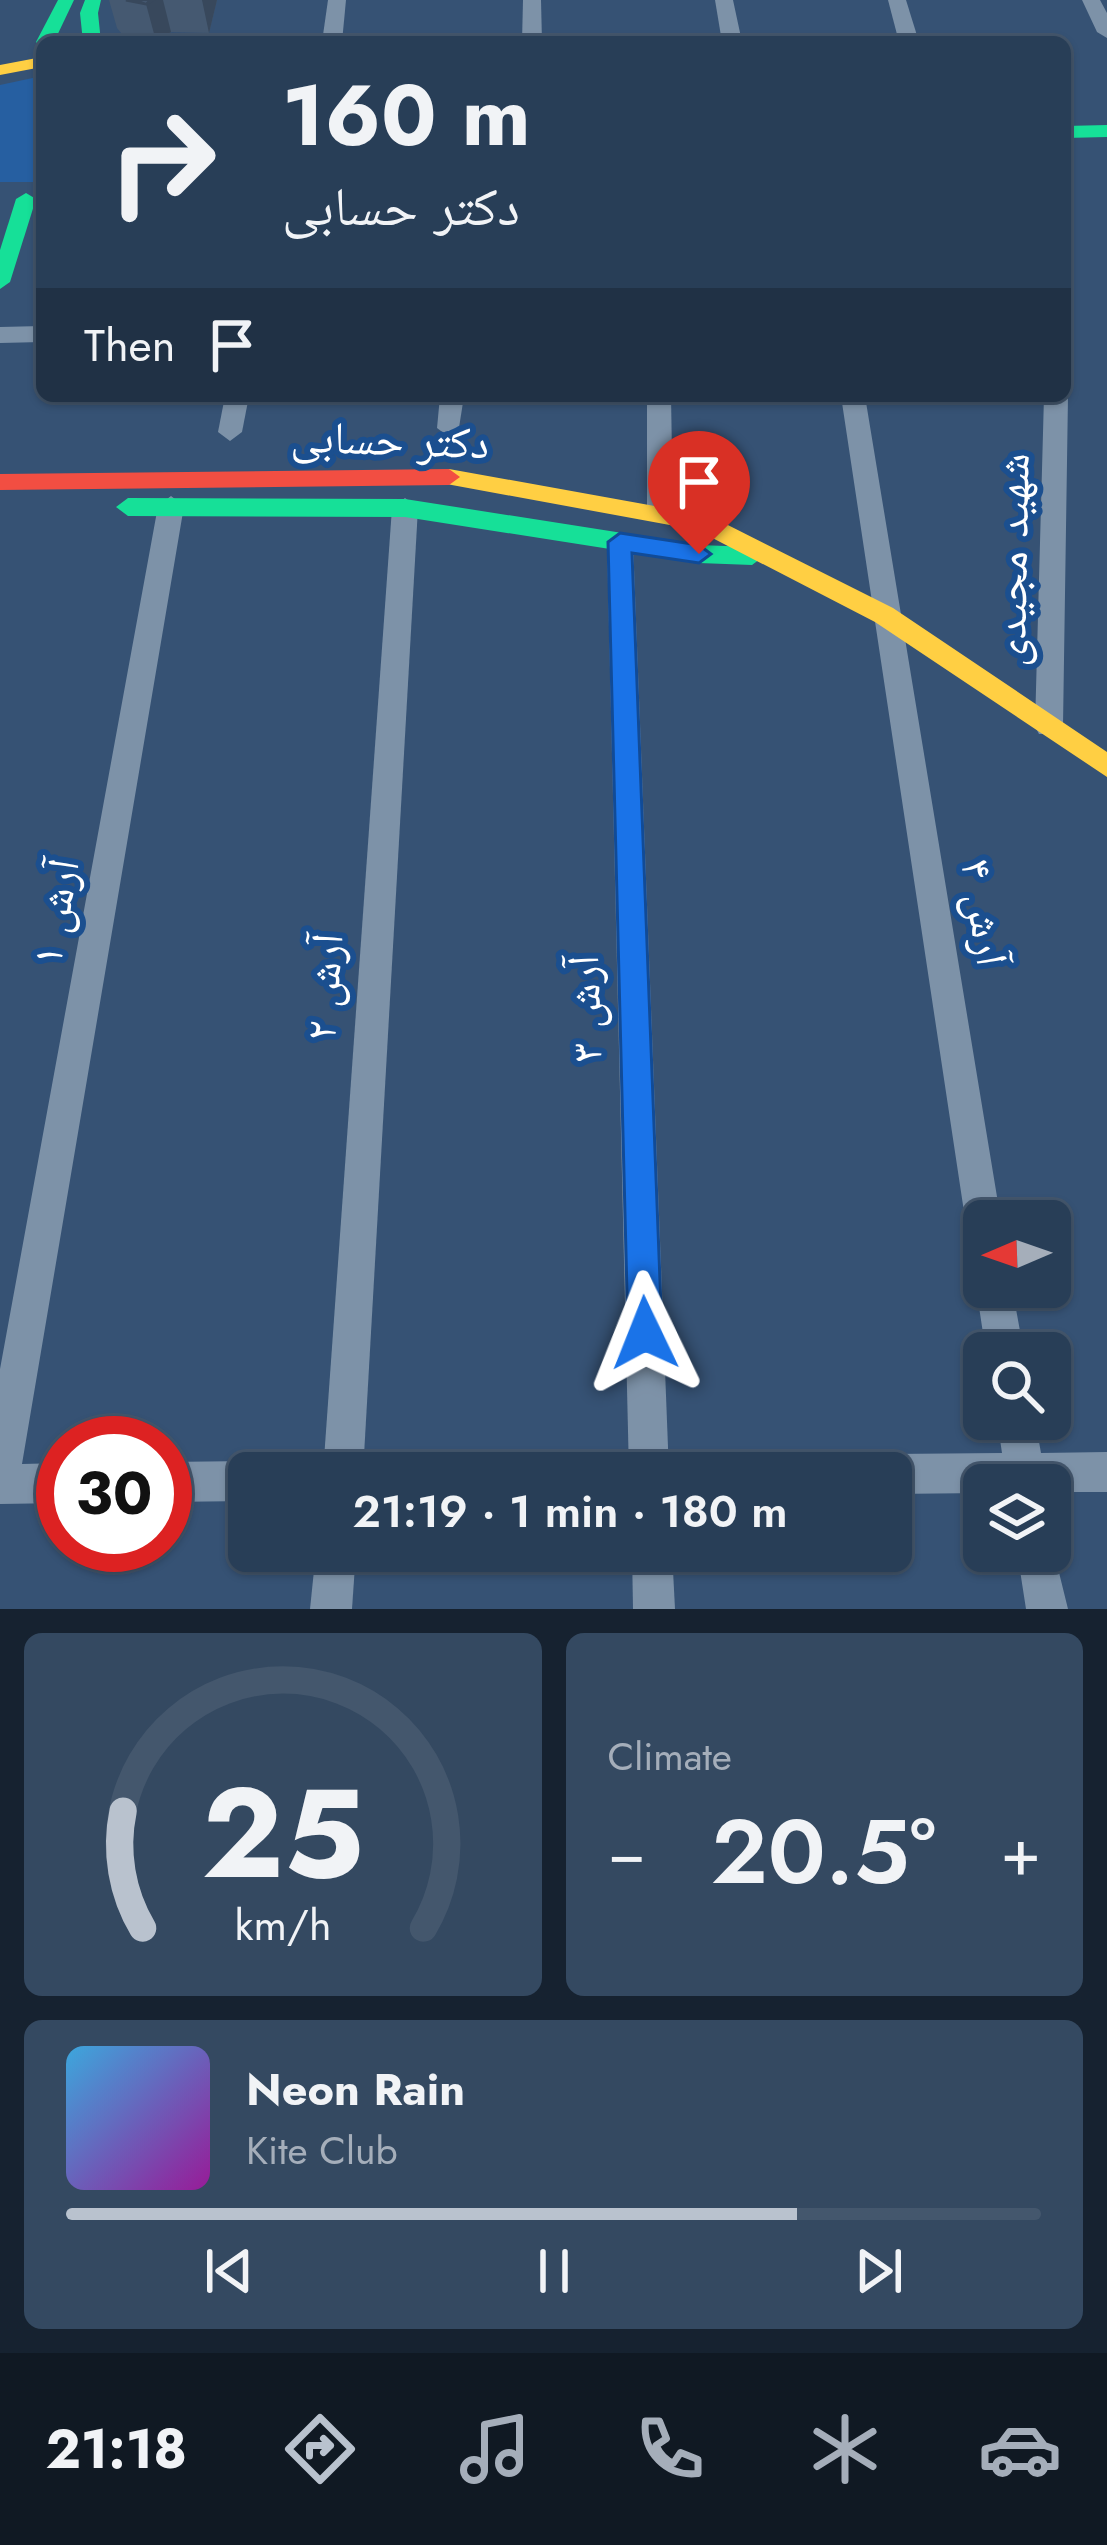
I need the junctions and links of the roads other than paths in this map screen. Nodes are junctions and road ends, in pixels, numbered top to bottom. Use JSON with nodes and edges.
{"nodes":[{"id":1,"x":66,"y":0,"type":"edge"},
{"id":2,"x":93,"y":0,"type":"edge"},
{"id":3,"x":337,"y":0,"type":"edge"},
{"id":4,"x":532,"y":0,"type":"edge"},
{"id":5,"x":724,"y":0,"type":"edge"},
{"id":6,"x":897,"y":0,"type":"edge"},
{"id":7,"x":1091,"y":0,"type":"edge"},
{"id":8,"x":1107,"y":32,"type":"edge"},
{"id":9,"x":43,"y":36,"type":"edge"},
{"id":10,"x":91,"y":36,"type":"edge"},
{"id":11,"x":333,"y":36,"type":"edge"},
{"id":12,"x":532,"y":36,"type":"edge"},
{"id":13,"x":731,"y":36,"type":"edge"},
{"id":14,"x":907,"y":36,"type":"edge"},
{"id":15,"x":1071,"y":109,"type":"edge"},
{"id":16,"x":1107,"y":109,"type":"edge"},
{"id":17,"x":1107,"y":131,"type":"edge"},
{"id":18,"x":1071,"y":132,"type":"edge"},
{"id":19,"x":23,"y":198,"type":"edge"},
{"id":20,"x":0,"y":282,"type":"edge"},
{"id":21,"x":36,"y":334,"type":"edge"},
{"id":22,"x":0,"y":335,"type":"edge"},
{"id":23,"x":236,"y":402,"type":"edge"},
{"id":24,"x":451,"y":402,"type":"edge"},
{"id":25,"x":659,"y":402,"type":"edge"},
{"id":26,"x":854,"y":402,"type":"edge"},
{"id":27,"x":1056,"y":402,"type":"edge"},
{"id":28,"x":449,"y":428,"type":"dead end"},
{"id":29,"x":230,"y":432,"type":"dead end"},
{"id":30,"x":0,"y":482,"type":"edge"},
{"id":31,"x":171,"y":506,"type":"junction"},
{"id":32,"x":405,"y":508,"type":"junction"},
{"id":33,"x":0,"y":509,"type":"edge"},
{"id":34,"x":660,"y":512,"type":"junction"},
{"id":35,"x":620,"y":542,"type":"junction"},
{"id":36,"x":765,"y":556,"type":"junction"},
{"id":37,"x":884,"y":615,"type":"junction"},
{"id":38,"x":1049,"y":726,"type":"junction"},
{"id":39,"x":1107,"y":766,"type":"edge"},
{"id":40,"x":980,"y":1200,"type":"edge"},
{"id":41,"x":345,"y":1452,"type":"edge"},
{"id":42,"x":648,"y":1452,"type":"edge"},
{"id":43,"x":1107,"y":1472,"type":"edge"},
{"id":44,"x":912,"y":1475,"type":"edge"},
{"id":45,"x":1071,"y":1475,"type":"edge"},
{"id":46,"x":963,"y":1477,"type":"edge"},
{"id":47,"x":0,"y":1480,"type":"edge"},
{"id":48,"x":228,"y":1481,"type":"edge"},
{"id":49,"x":36,"y":1482,"type":"edge"},
{"id":50,"x":192,"y":1482,"type":"edge"},
{"id":51,"x":334,"y":1572,"type":"edge"},
{"id":52,"x":653,"y":1572,"type":"edge"},
{"id":53,"x":1041,"y":1572,"type":"edge"},
{"id":54,"x":331,"y":1609,"type":"edge"},
{"id":55,"x":654,"y":1609,"type":"edge"},
{"id":56,"x":1047,"y":1609,"type":"edge"}],
"edges":[{"from":1,"to":9,"type":"street"},
{"from":2,"to":10,"type":"street"},
{"from":3,"to":11,"type":"street"},
{"from":4,"to":12,"type":"street"},
{"from":5,"to":13,"type":"street"},
{"from":6,"to":14,"type":"street"},
{"from":7,"to":8,"type":"street"},
{"from":15,"to":16,"type":"street"},
{"from":17,"to":18,"type":"street"},
{"from":19,"to":20,"type":"street"},
{"from":21,"to":22,"type":"street"},
{"from":23,"to":29,"type":"street"},
{"from":24,"to":28,"type":"street"},
{"from":25,"to":34,"type":"street"},
{"from":26,"to":37,"type":"street","name":"آرش ۴"},
{"from":27,"to":38,"type":"street","name":"شهید مجیدی"},
{"from":30,"to":34,"type":"street","name":"دکتر حسابی"},
{"from":31,"to":32,"type":"street","name":"دکتر حسابی"},
{"from":31,"to":33,"type":"street","name":"دکتر حسابی"},
{"from":31,"to":47,"type":"street","name":"آرش ۱"},
{"from":32,"to":35,"type":"street","name":"دکتر حسابی"},
{"from":32,"to":41,"type":"street","name":"آرش ۲"},
{"from":34,"to":36,"type":"street","name":"دکتر حسابی"},
{"from":35,"to":36,"type":"street","name":"دکتر حسابی"},
{"from":35,"to":42,"type":"street","name":"آرش ۳"},
{"from":36,"to":37,"type":"street","name":"دکتر حسابی"},
{"from":37,"to":38,"type":"street","name":"دکتر حسابی"},
{"from":37,"to":40,"type":"street","name":"آرش ۴"},
{"from":38,"to":39,"type":"street","name":"دکتر حسابی"},
{"from":43,"to":45,"type":"street"},
{"from":44,"to":46,"type":"street"},
{"from":47,"to":49,"type":"street"},
{"from":48,"to":50,"type":"street"},
{"from":51,"to":54,"type":"street"},
{"from":52,"to":55,"type":"street"},
{"from":53,"to":56,"type":"street"}]}
